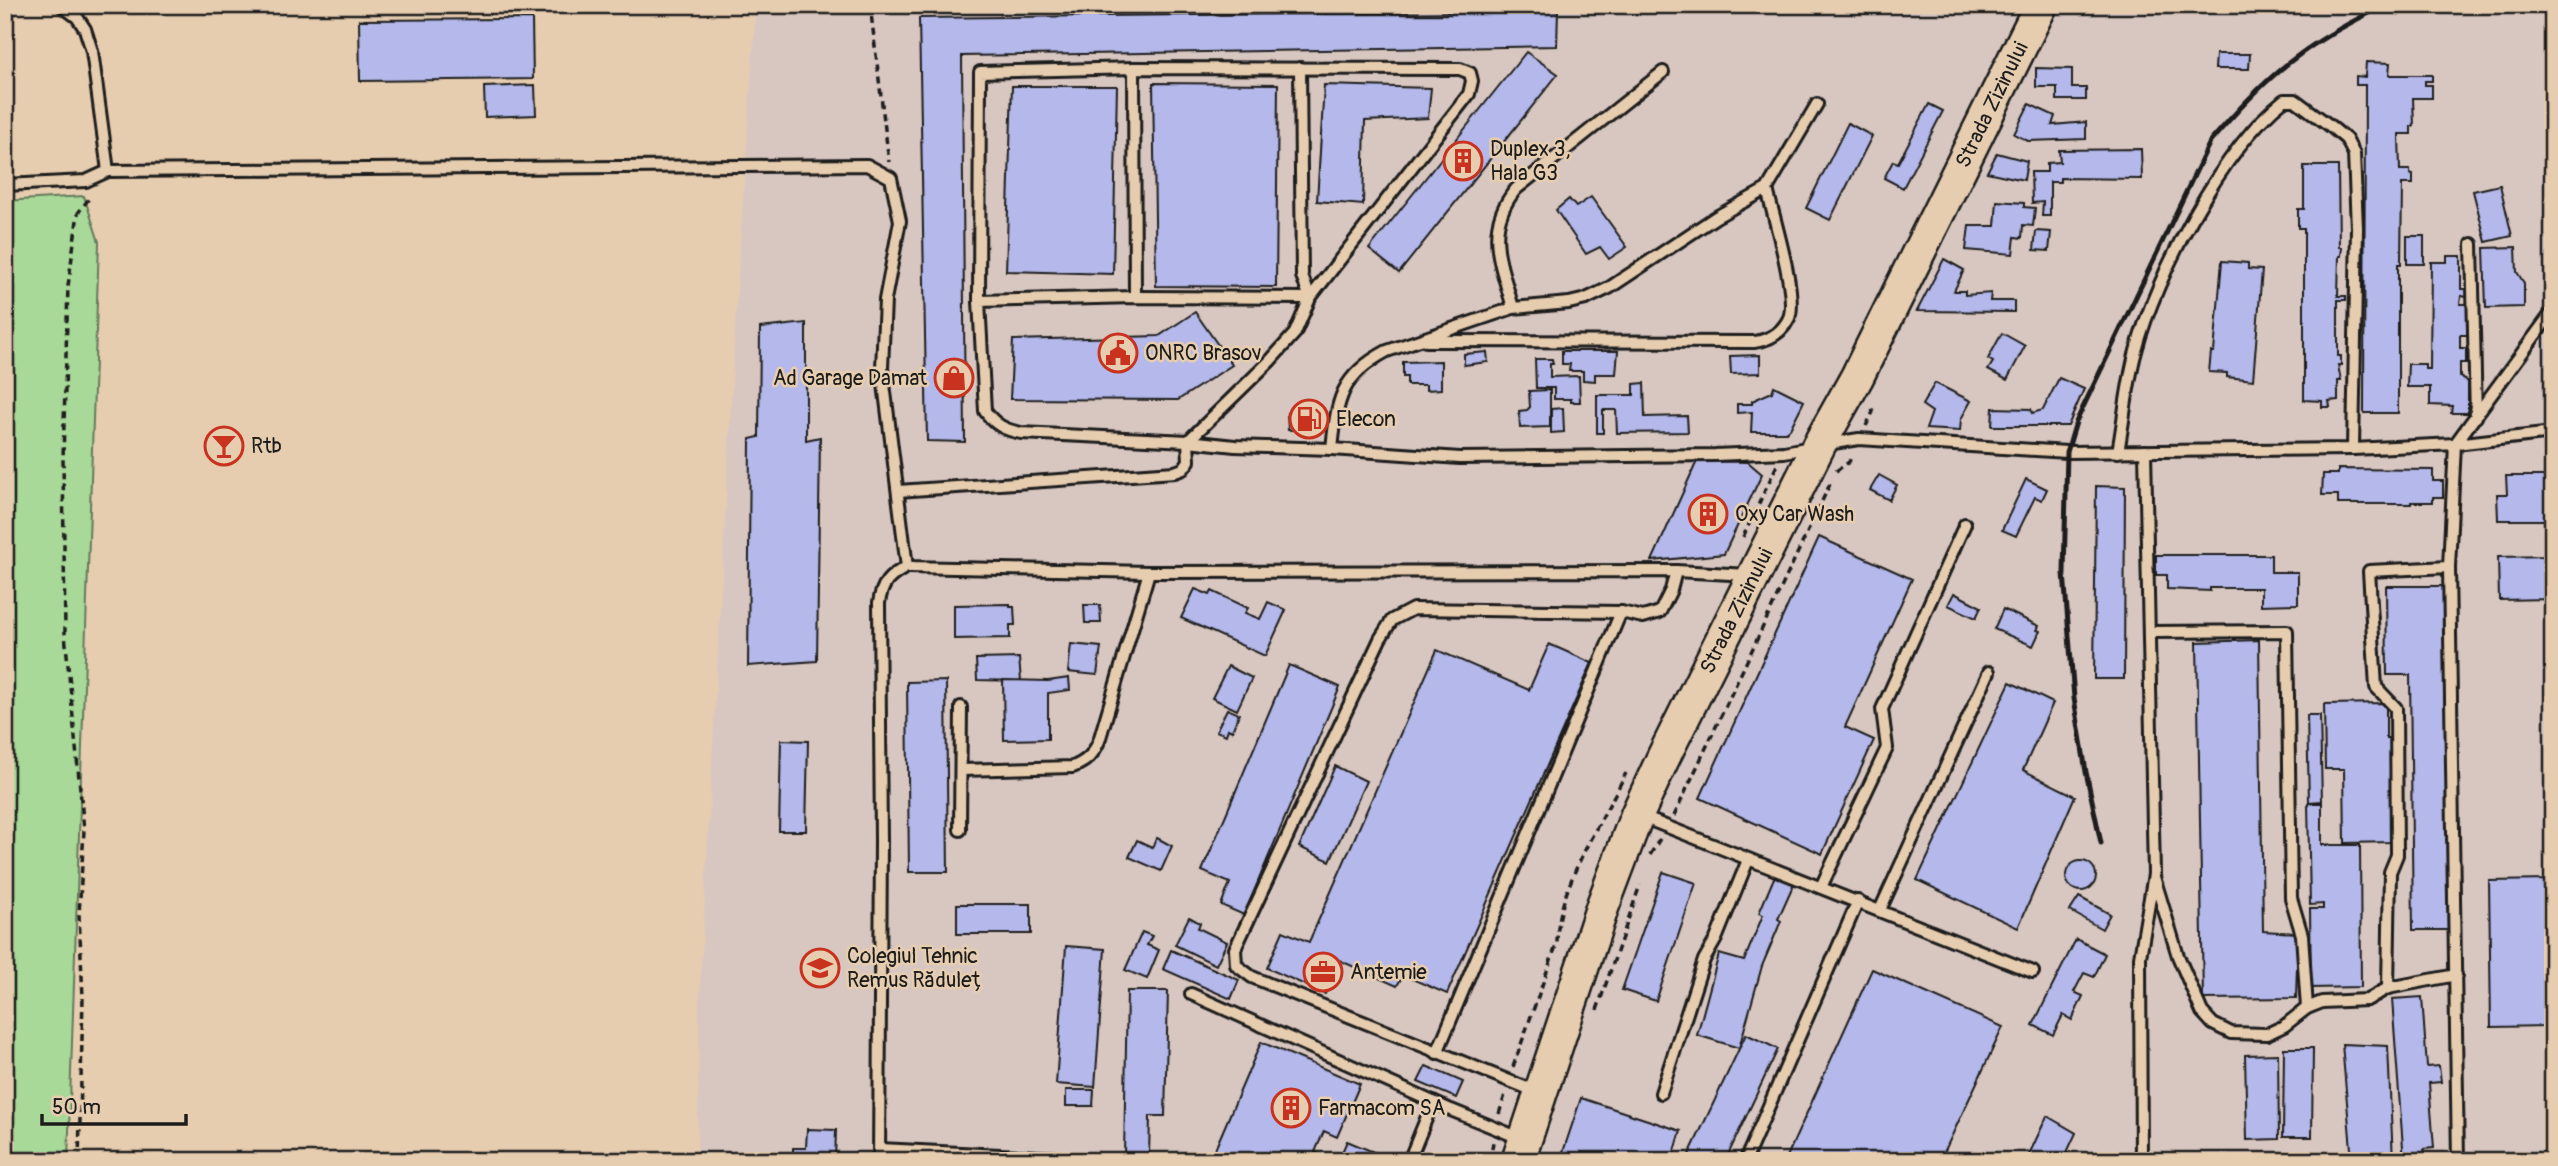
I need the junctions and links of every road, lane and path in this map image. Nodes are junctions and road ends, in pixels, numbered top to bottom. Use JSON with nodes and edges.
{"nodes":[{"id":1,"x":61,"y":5,"type":"edge"},
{"id":2,"x":870,"y":5,"type":"edge"},
{"id":3,"x":2041,"y":5,"type":"edge"},
{"id":4,"x":1134,"y":68,"type":"junction"},
{"id":5,"x":1300,"y":68,"type":"junction"},
{"id":6,"x":1663,"y":72,"type":"dead end"},
{"id":7,"x":1817,"y":104,"type":"dead end"},
{"id":8,"x":108,"y":171,"type":"junction"},
{"id":9,"x":891,"y":178,"type":"junction"},
{"id":10,"x":5,"y":185,"type":"edge"},
{"id":11,"x":1768,"y":189,"type":"junction"},
{"id":12,"x":2472,"y":244,"type":"dead end"},
{"id":13,"x":1135,"y":297,"type":"junction"},
{"id":14,"x":1310,"y":298,"type":"junction"},
{"id":15,"x":979,"y":300,"type":"junction"},
{"id":16,"x":1513,"y":308,"type":"junction"},
{"id":17,"x":2553,"y":311,"type":"edge"},
{"id":18,"x":1415,"y":341,"type":"junction"},
{"id":19,"x":1863,"y":386,"type":"junction"},
{"id":20,"x":2476,"y":417,"type":"junction"},
{"id":21,"x":2553,"y":433,"type":"edge"},
{"id":22,"x":1859,"y":439,"type":"junction"},
{"id":23,"x":1188,"y":441,"type":"junction"},
{"id":24,"x":2455,"y":444,"type":"junction"},
{"id":25,"x":1819,"y":445,"type":"junction"},
{"id":26,"x":1332,"y":449,"type":"junction"},
{"id":27,"x":2353,"y":449,"type":"junction"},
{"id":28,"x":2145,"y":451,"type":"junction"},
{"id":29,"x":2118,"y":452,"type":"junction"},
{"id":30,"x":898,"y":491,"type":"junction"},
{"id":31,"x":1965,"y":523,"type":"dead end"},
{"id":32,"x":906,"y":567,"type":"junction"},
{"id":33,"x":2449,"y":567,"type":"junction"},
{"id":34,"x":1676,"y":571,"type":"junction"},
{"id":35,"x":1149,"y":572,"type":"junction"},
{"id":36,"x":1755,"y":575,"type":"junction"},
{"id":37,"x":1621,"y":612,"type":"junction"},
{"id":38,"x":2149,"y":632,"type":"junction"},
{"id":39,"x":1989,"y":672,"type":"dead end"},
{"id":40,"x":961,"y":707,"type":"dead end"},
{"id":41,"x":1629,"y":767,"type":"dead end"},
{"id":42,"x":961,"y":770,"type":"junction"},
{"id":43,"x":1637,"y":815,"type":"junction"},
{"id":44,"x":1668,"y":827,"type":"junction"},
{"id":45,"x":960,"y":830,"type":"dead end"},
{"id":46,"x":1650,"y":855,"type":"dead end"},
{"id":47,"x":1748,"y":859,"type":"junction"},
{"id":48,"x":2154,"y":874,"type":"junction"},
{"id":49,"x":1641,"y":881,"type":"dead end"},
{"id":50,"x":1821,"y":887,"type":"junction"},
{"id":51,"x":1858,"y":901,"type":"junction"},
{"id":52,"x":1880,"y":910,"type":"junction"},
{"id":53,"x":2033,"y":972,"type":"dead end"},
{"id":54,"x":2456,"y":975,"type":"junction"},
{"id":55,"x":2388,"y":988,"type":"junction"},
{"id":56,"x":1191,"y":995,"type":"dead end"},
{"id":57,"x":2307,"y":1008,"type":"junction"},
{"id":58,"x":1593,"y":1021,"type":"dead end"},
{"id":59,"x":1437,"y":1053,"type":"junction"},
{"id":60,"x":1509,"y":1081,"type":"junction"},
{"id":61,"x":1541,"y":1093,"type":"junction"},
{"id":62,"x":1661,"y":1093,"type":"dead end"},
{"id":63,"x":1433,"y":1102,"type":"junction"},
{"id":64,"x":1495,"y":1128,"type":"junction"},
{"id":65,"x":1521,"y":1150,"type":"edge"},
{"id":66,"x":880,"y":1155,"type":"edge"},
{"id":67,"x":1059,"y":1158,"type":"dead end"},
{"id":68,"x":79,"y":1161,"type":"edge"},
{"id":69,"x":1409,"y":1161,"type":"edge"},
{"id":70,"x":1490,"y":1161,"type":"edge"},
{"id":71,"x":1745,"y":1161,"type":"edge"},
{"id":72,"x":2141,"y":1161,"type":"edge"},
{"id":73,"x":2458,"y":1161,"type":"edge"}],
"edges":[{"from":1,"to":8,"type":"lane"},
{"from":2,"to":9,"type":"path"},
{"from":3,"to":19,"type":"main road","name":"Strada Zizinului"},
{"from":4,"to":5,"type":"lane"},
{"from":4,"to":13,"type":"lane"},
{"from":4,"to":15,"type":"lane"},
{"from":5,"to":14,"type":"lane"},
{"from":5,"to":14,"type":"lane"},
{"from":6,"to":16,"type":"lane"},
{"from":7,"to":11,"type":"lane"},
{"from":8,"to":9,"type":"lane"},
{"from":8,"to":10,"type":"lane"},
{"from":8,"to":68,"type":"path"},
{"from":9,"to":30,"type":"lane"},
{"from":11,"to":16,"type":"lane"},
{"from":11,"to":18,"type":"lane"},
{"from":12,"to":20,"type":"lane"},
{"from":13,"to":14,"type":"lane"},
{"from":13,"to":15,"type":"lane"},
{"from":14,"to":23,"type":"lane"},
{"from":15,"to":23,"type":"lane"},
{"from":16,"to":18,"type":"lane"},
{"from":17,"to":20,"type":"lane"},
{"from":18,"to":26,"type":"lane"},
{"from":19,"to":22,"type":"path"},
{"from":19,"to":25,"type":"main road","name":"Strada Zizinului"},
{"from":20,"to":24,"type":"lane"},
{"from":21,"to":24,"type":"lane"},
{"from":22,"to":25,"type":"lane"},
{"from":22,"to":29,"type":"lane"},
{"from":22,"to":44,"type":"path"},
{"from":23,"to":26,"type":"lane"},
{"from":23,"to":30,"type":"lane"},
{"from":24,"to":27,"type":"lane"},
{"from":24,"to":33,"type":"lane"},
{"from":25,"to":26,"type":"lane"},
{"from":25,"to":36,"type":"main road","name":"Strada Zizinului"},
{"from":27,"to":28,"type":"lane"},
{"from":27,"to":29,"type":"lane"},
{"from":28,"to":29,"type":"lane"},
{"from":28,"to":38,"type":"lane"},
{"from":30,"to":32,"type":"lane"},
{"from":31,"to":50,"type":"lane"},
{"from":32,"to":35,"type":"lane"},
{"from":32,"to":66,"type":"lane"},
{"from":33,"to":54,"type":"lane"},
{"from":33,"to":55,"type":"lane"},
{"from":34,"to":35,"type":"lane"},
{"from":34,"to":36,"type":"lane"},
{"from":34,"to":37,"type":"lane"},
{"from":35,"to":42,"type":"lane"},
{"from":36,"to":43,"type":"main road","name":"Strada Zizinului"},
{"from":37,"to":59,"type":"lane"},
{"from":37,"to":59,"type":"lane"},
{"from":38,"to":48,"type":"lane"},
{"from":38,"to":57,"type":"lane"},
{"from":39,"to":52,"type":"lane"},
{"from":40,"to":42,"type":"lane"},
{"from":41,"to":60,"type":"path"},
{"from":42,"to":45,"type":"lane"},
{"from":43,"to":44,"type":"lane"},
{"from":43,"to":61,"type":"main road","name":"Strada Zizinului"},
{"from":44,"to":46,"type":"path"},
{"from":44,"to":47,"type":"lane"},
{"from":47,"to":50,"type":"lane"},
{"from":47,"to":62,"type":"lane"},
{"from":48,"to":57,"type":"lane"},
{"from":48,"to":72,"type":"lane"},
{"from":49,"to":58,"type":"path"},
{"from":50,"to":51,"type":"lane"},
{"from":51,"to":52,"type":"lane"},
{"from":51,"to":71,"type":"lane"},
{"from":52,"to":53,"type":"lane"},
{"from":54,"to":55,"type":"lane"},
{"from":54,"to":73,"type":"lane"},
{"from":55,"to":57,"type":"lane"},
{"from":56,"to":63,"type":"lane"},
{"from":59,"to":60,"type":"lane"},
{"from":60,"to":61,"type":"lane"},
{"from":60,"to":64,"type":"path"},
{"from":61,"to":65,"type":"main road","name":"Strada Zizinului"},
{"from":63,"to":64,"type":"lane"},
{"from":63,"to":69,"type":"lane"},
{"from":64,"to":65,"type":"lane"},
{"from":64,"to":70,"type":"path"},
{"from":66,"to":67,"type":"lane"}]}
